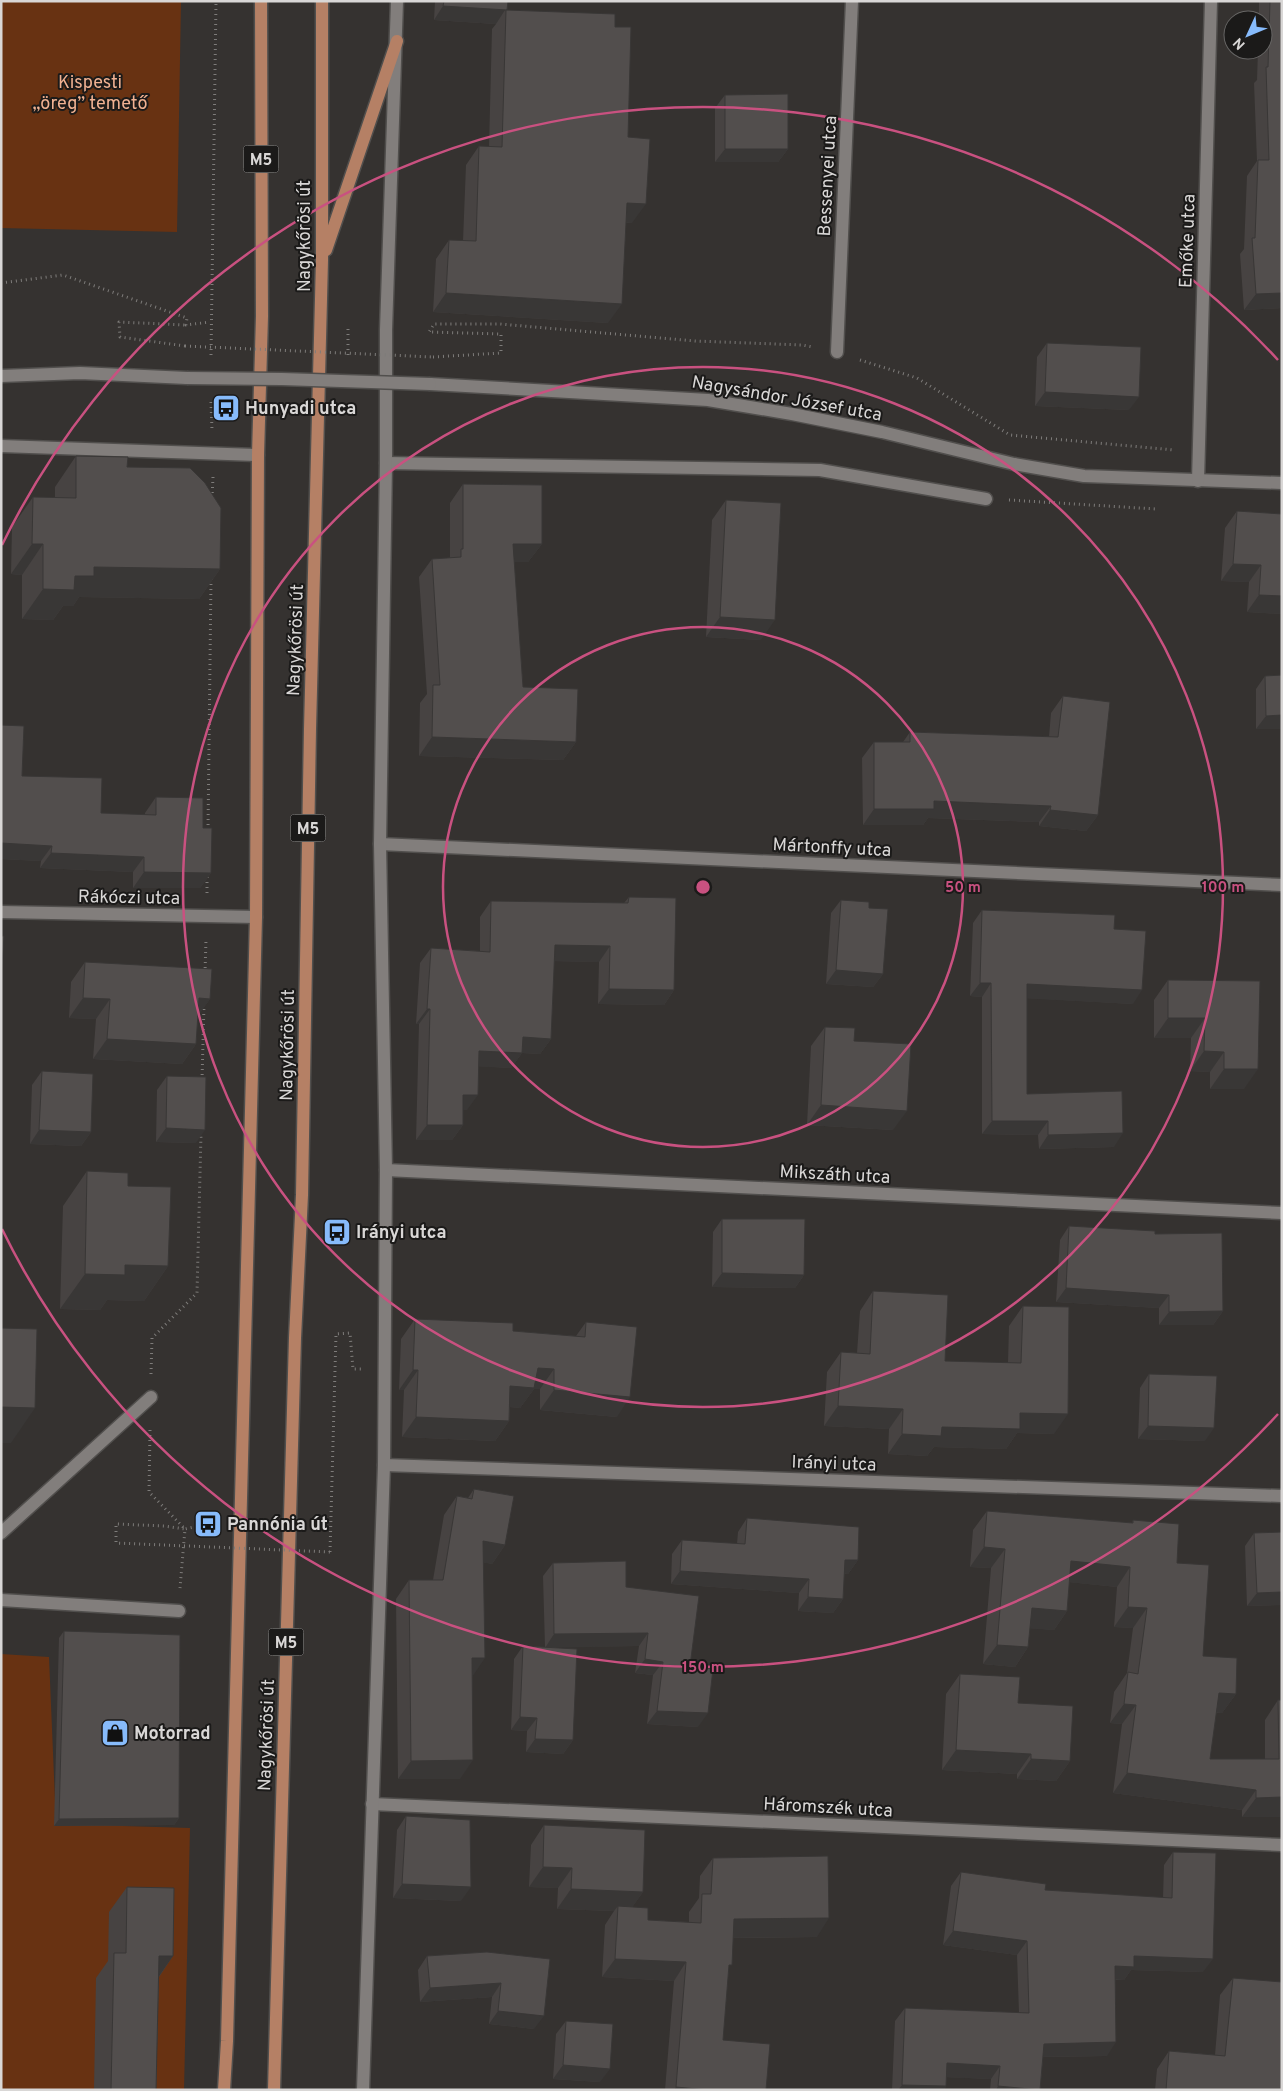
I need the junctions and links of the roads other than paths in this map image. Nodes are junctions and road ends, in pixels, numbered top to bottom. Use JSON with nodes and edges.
{"nodes":[{"id":1,"x":261,"y":1,"type":"edge"},
{"id":2,"x":322,"y":1,"type":"edge"},
{"id":3,"x":397,"y":1,"type":"edge"},
{"id":4,"x":852,"y":1,"type":"edge"},
{"id":5,"x":1211,"y":1,"type":"edge"},
{"id":6,"x":397,"y":41,"type":"junction"},
{"id":7,"x":322,"y":260,"type":"junction"},
{"id":8,"x":837,"y":352,"type":"road end"},
{"id":9,"x":1,"y":376,"type":"edge"},
{"id":10,"x":1,"y":446,"type":"edge"},
{"id":11,"x":258,"y":455,"type":"junction"},
{"id":12,"x":386,"y":463,"type":"junction"},
{"id":13,"x":1198,"y":481,"type":"junction"},
{"id":14,"x":1282,"y":483,"type":"edge"},
{"id":15,"x":986,"y":499,"type":"road end"},
{"id":16,"x":380,"y":844,"type":"junction"},
{"id":17,"x":1282,"y":885,"type":"edge"},
{"id":18,"x":1,"y":912,"type":"edge"},
{"id":19,"x":256,"y":917,"type":"junction"},
{"id":20,"x":386,"y":1170,"type":"junction"},
{"id":21,"x":1282,"y":1213,"type":"edge"},
{"id":22,"x":151,"y":1397,"type":"road end"},
{"id":23,"x":384,"y":1465,"type":"junction"},
{"id":24,"x":1282,"y":1496,"type":"edge"},
{"id":25,"x":1,"y":1533,"type":"edge"},
{"id":26,"x":1,"y":1600,"type":"edge"},
{"id":27,"x":179,"y":1611,"type":"road end"},
{"id":28,"x":372,"y":1804,"type":"junction"},
{"id":29,"x":1282,"y":1845,"type":"edge"},
{"id":30,"x":224,"y":2090,"type":"edge"},
{"id":31,"x":274,"y":2090,"type":"edge"},
{"id":32,"x":363,"y":2090,"type":"edge"}],
"edges":[{"from":1,"to":11,"type":"main road","name":"Nagykőrösi út","number":"M5"},
{"from":2,"to":7,"type":"main road","name":"Nagykőrösi út","number":"M5"},
{"from":3,"to":6,"type":"street"},
{"from":4,"to":8,"type":"street","name":"Bessenyei utca"},
{"from":5,"to":13,"type":"street","name":"Emőke utca"},
{"from":6,"to":7,"type":"main road"},
{"from":6,"to":12,"type":"street"},
{"from":7,"to":31,"type":"main road","name":"Nagykőrösi út","number":"M5"},
{"from":9,"to":13,"type":"street","name":"Nagysándor József utca","bridge":true},
{"from":10,"to":11,"type":"street"},
{"from":11,"to":19,"type":"main road","name":"Nagykőrösi út","number":"M5"},
{"from":12,"to":15,"type":"street"},
{"from":12,"to":16,"type":"street"},
{"from":13,"to":14,"type":"street","name":"Nagysándor József utca"},
{"from":16,"to":17,"type":"street","name":"Mártonffy utca"},
{"from":16,"to":20,"type":"street"},
{"from":18,"to":19,"type":"street","name":"Rákóczi utca"},
{"from":19,"to":30,"type":"main road","name":"Nagykőrösi út","number":"M5"},
{"from":20,"to":21,"type":"street","name":"Mikszáth utca"},
{"from":20,"to":23,"type":"street"},
{"from":22,"to":25,"type":"street"},
{"from":23,"to":24,"type":"street","name":"Irányi utca"},
{"from":23,"to":28,"type":"street"},
{"from":26,"to":27,"type":"street"},
{"from":28,"to":29,"type":"street","name":"Háromszék utca"},
{"from":28,"to":32,"type":"street"}]}
